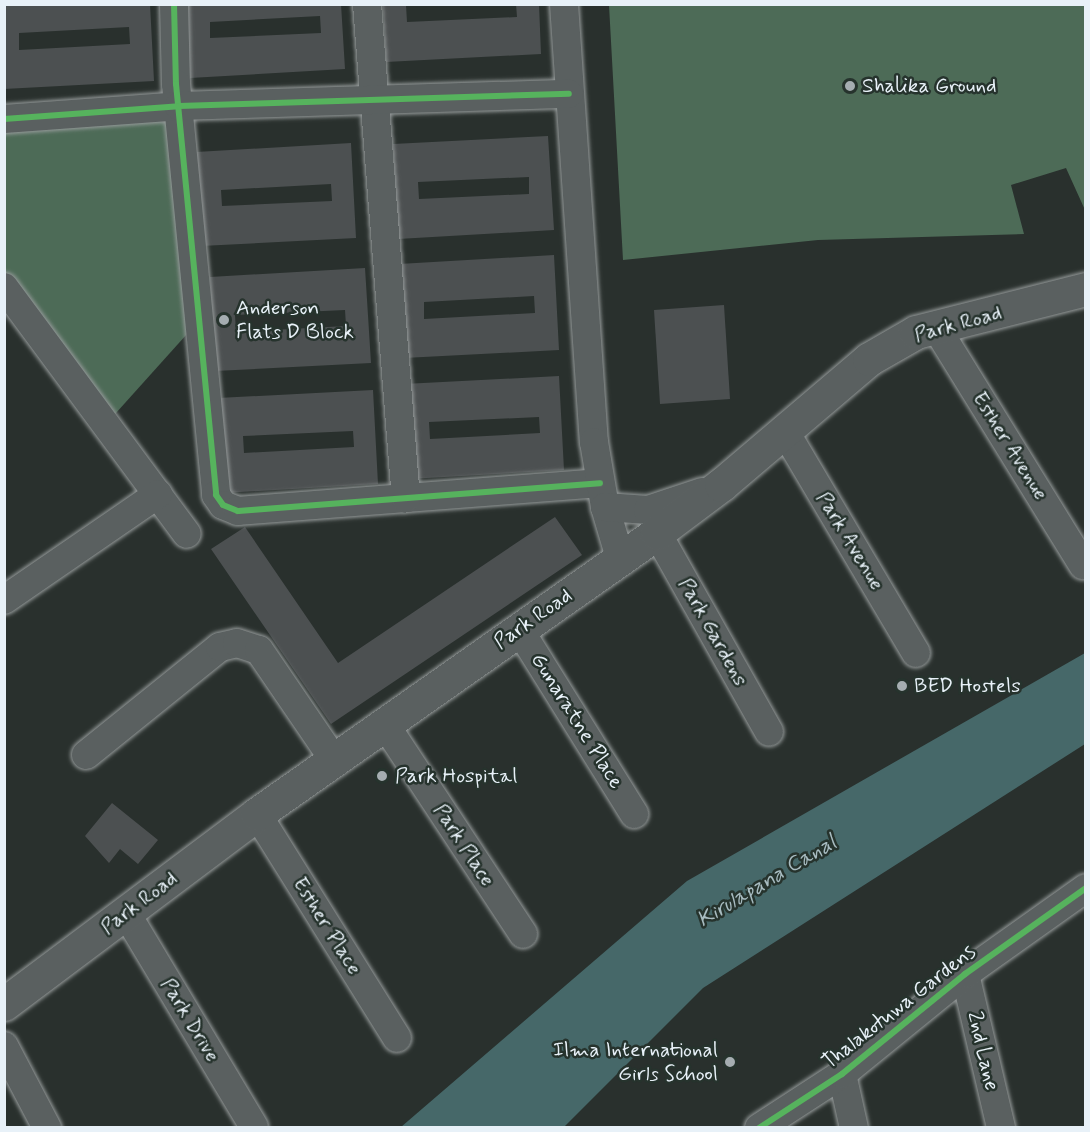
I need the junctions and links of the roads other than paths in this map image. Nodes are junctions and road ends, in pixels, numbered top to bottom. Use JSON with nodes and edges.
{"nodes":[{"id":1,"x":174,"y":4,"type":"edge"},
{"id":2,"x":367,"y":4,"type":"edge"},
{"id":3,"x":564,"y":4,"type":"edge"},
{"id":4,"x":569,"y":94,"type":"junction"},
{"id":5,"x":371,"y":100,"type":"junction"},
{"id":6,"x":179,"y":106,"type":"junction"},
{"id":7,"x":4,"y":119,"type":"edge"},
{"id":8,"x":4,"y":287,"type":"edge"},
{"id":9,"x":1086,"y":290,"type":"edge"},
{"id":10,"x":936,"y":327,"type":"junction"},
{"id":11,"x":784,"y":430,"type":"junction"},
{"id":12,"x":721,"y":485,"type":"junction"},
{"id":13,"x":158,"y":494,"type":"junction"},
{"id":14,"x":602,"y":495,"type":"junction"},
{"id":15,"x":406,"y":498,"type":"junction"},
{"id":16,"x":657,"y":533,"type":"junction"},
{"id":17,"x":187,"y":534,"type":"dead end"},
{"id":18,"x":620,"y":558,"type":"junction"},
{"id":19,"x":1083,"y":565,"type":"dead end"},
{"id":20,"x":4,"y":600,"type":"edge"},
{"id":21,"x":519,"y":628,"type":"junction"},
{"id":22,"x":916,"y":653,"type":"dead end"},
{"id":23,"x":386,"y":726,"type":"junction"},
{"id":24,"x":769,"y":732,"type":"dead end"},
{"id":25,"x":86,"y":755,"type":"dead end"},
{"id":26,"x":334,"y":760,"type":"junction"},
{"id":27,"x":257,"y":814,"type":"junction"},
{"id":28,"x":634,"y":814,"type":"dead end"},
{"id":29,"x":1086,"y":888,"type":"edge"},
{"id":30,"x":126,"y":913,"type":"junction"},
{"id":31,"x":523,"y":934,"type":"dead end"},
{"id":32,"x":965,"y":974,"type":"junction"},
{"id":33,"x":4,"y":1004,"type":"edge"},
{"id":34,"x":397,"y":1038,"type":"dead end"},
{"id":35,"x":4,"y":1046,"type":"edge"},
{"id":36,"x":842,"y":1074,"type":"junction"},
{"id":37,"x":254,"y":1127,"type":"edge"},
{"id":38,"x":47,"y":1128,"type":"edge"},
{"id":39,"x":759,"y":1128,"type":"edge"},
{"id":40,"x":854,"y":1128,"type":"edge"},
{"id":41,"x":1001,"y":1128,"type":"edge"}],
"edges":[{"from":1,"to":6,"type":"street"},
{"from":2,"to":5,"type":"street"},
{"from":3,"to":4,"type":"street"},
{"from":4,"to":5,"type":"street"},
{"from":4,"to":14,"type":"street"},
{"from":5,"to":6,"type":"street"},
{"from":5,"to":15,"type":"street"},
{"from":6,"to":7,"type":"street"},
{"from":6,"to":15,"type":"street"},
{"from":8,"to":13,"type":"street"},
{"from":9,"to":10,"type":"main road","name":"Park Road"},
{"from":10,"to":11,"type":"main road","name":"Park Road"},
{"from":10,"to":19,"type":"street","name":"Esther Avenue"},
{"from":11,"to":12,"type":"main road","name":"Park Road"},
{"from":11,"to":22,"type":"street","name":"Park Avenue"},
{"from":12,"to":14,"type":"street"},
{"from":12,"to":16,"type":"main road","name":"Park Road"},
{"from":13,"to":17,"type":"street"},
{"from":13,"to":20,"type":"street"},
{"from":14,"to":15,"type":"street"},
{"from":14,"to":18,"type":"street"},
{"from":16,"to":18,"type":"main road","name":"Park Road"},
{"from":16,"to":24,"type":"street","name":"Park Gardens"},
{"from":18,"to":21,"type":"main road","name":"Park Road"},
{"from":21,"to":23,"type":"main road","name":"Park Road"},
{"from":21,"to":28,"type":"street","name":"Gunaratne Place"},
{"from":23,"to":26,"type":"main road","name":"Park Road"},
{"from":23,"to":31,"type":"street","name":"Park Place"},
{"from":25,"to":26,"type":"street"},
{"from":26,"to":27,"type":"main road","name":"Park Road"},
{"from":27,"to":30,"type":"main road","name":"Park Road"},
{"from":27,"to":34,"type":"street","name":"Esther Place"},
{"from":29,"to":32,"type":"street","name":"Thalakotuwa Gardens"},
{"from":30,"to":33,"type":"main road","name":"Park Road"},
{"from":30,"to":37,"type":"street","name":"Park Drive"},
{"from":32,"to":36,"type":"street","name":"Thalakotuwa Gardens"},
{"from":32,"to":41,"type":"street","name":"2nd Lane"},
{"from":35,"to":38,"type":"street"},
{"from":36,"to":39,"type":"street","name":"Thalakotuwa Gardens"},
{"from":36,"to":40,"type":"street"}]}
